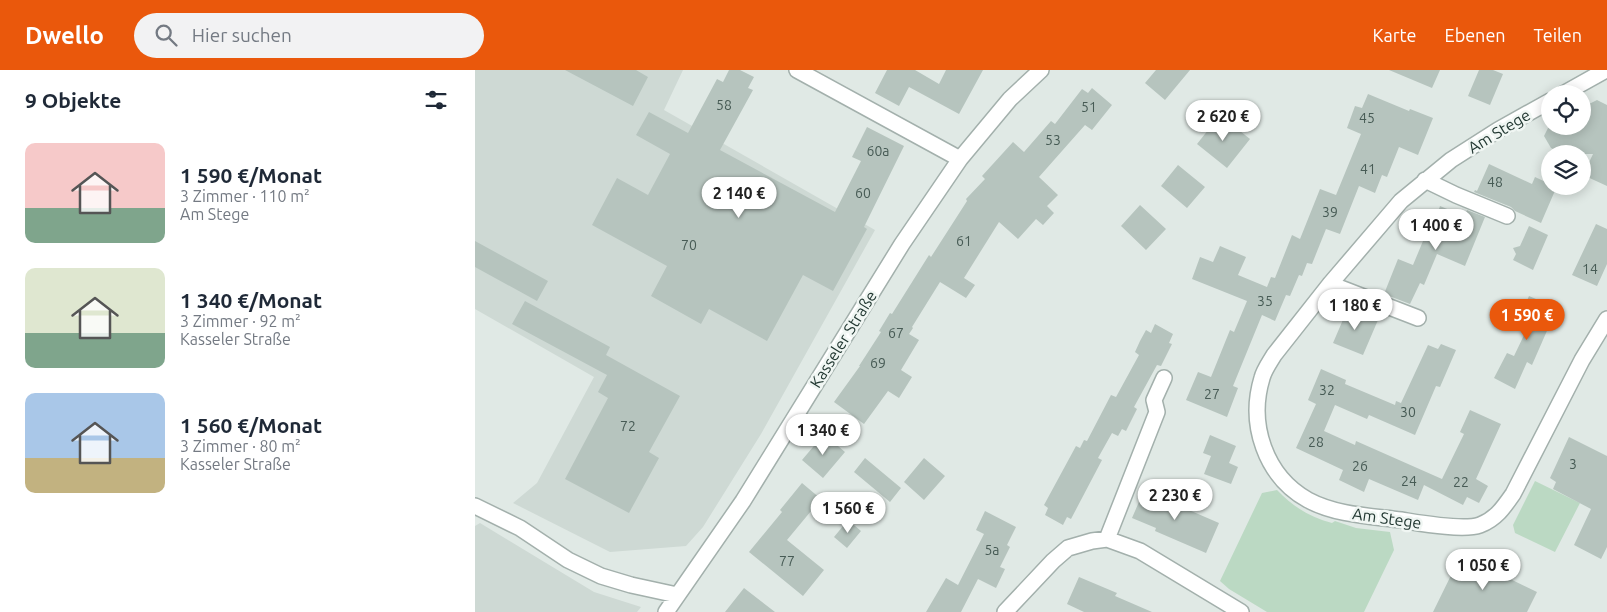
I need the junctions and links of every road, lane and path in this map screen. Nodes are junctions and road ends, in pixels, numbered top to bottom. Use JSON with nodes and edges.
{"nodes":[{"id":1,"x":797,"y":70,"type":"edge"},
{"id":2,"x":1041,"y":70,"type":"edge"},
{"id":3,"x":1606,"y":70,"type":"edge"},
{"id":4,"x":1579,"y":85,"type":"edge"},
{"id":5,"x":1541,"y":106,"type":"edge"},
{"id":6,"x":960,"y":159,"type":"junction"},
{"id":7,"x":1425,"y":180,"type":"junction"},
{"id":8,"x":1507,"y":216,"type":"dead end"},
{"id":9,"x":1330,"y":284,"type":"junction"},
{"id":10,"x":1417,"y":318,"type":"dead end"},
{"id":11,"x":1607,"y":318,"type":"edge"},
{"id":12,"x":1164,"y":378,"type":"dead end"},
{"id":13,"x":475,"y":506,"type":"edge"},
{"id":14,"x":1107,"y":539,"type":"junction"},
{"id":15,"x":677,"y":595,"type":"junction"},
{"id":16,"x":666,"y":612,"type":"edge"},
{"id":17,"x":1005,"y":612,"type":"edge"},
{"id":18,"x":1241,"y":612,"type":"edge"}],
"edges":[{"from":1,"to":6,"type":"street"},
{"from":2,"to":6,"type":"street","name":"Kasseler Straße"},
{"from":3,"to":4,"type":"street"},
{"from":5,"to":7,"type":"street","name":"Am Stege"},
{"from":6,"to":15,"type":"street","name":"Kasseler Straße"},
{"from":7,"to":8,"type":"street"},
{"from":7,"to":9,"type":"street","name":"Am Stege"},
{"from":9,"to":10,"type":"street"},
{"from":9,"to":11,"type":"street","name":"Am Stege"},
{"from":12,"to":14,"type":"street"},
{"from":13,"to":15,"type":"street"},
{"from":14,"to":17,"type":"street"},
{"from":14,"to":18,"type":"street"},
{"from":15,"to":16,"type":"street","name":"Kasseler Straße"}]}
